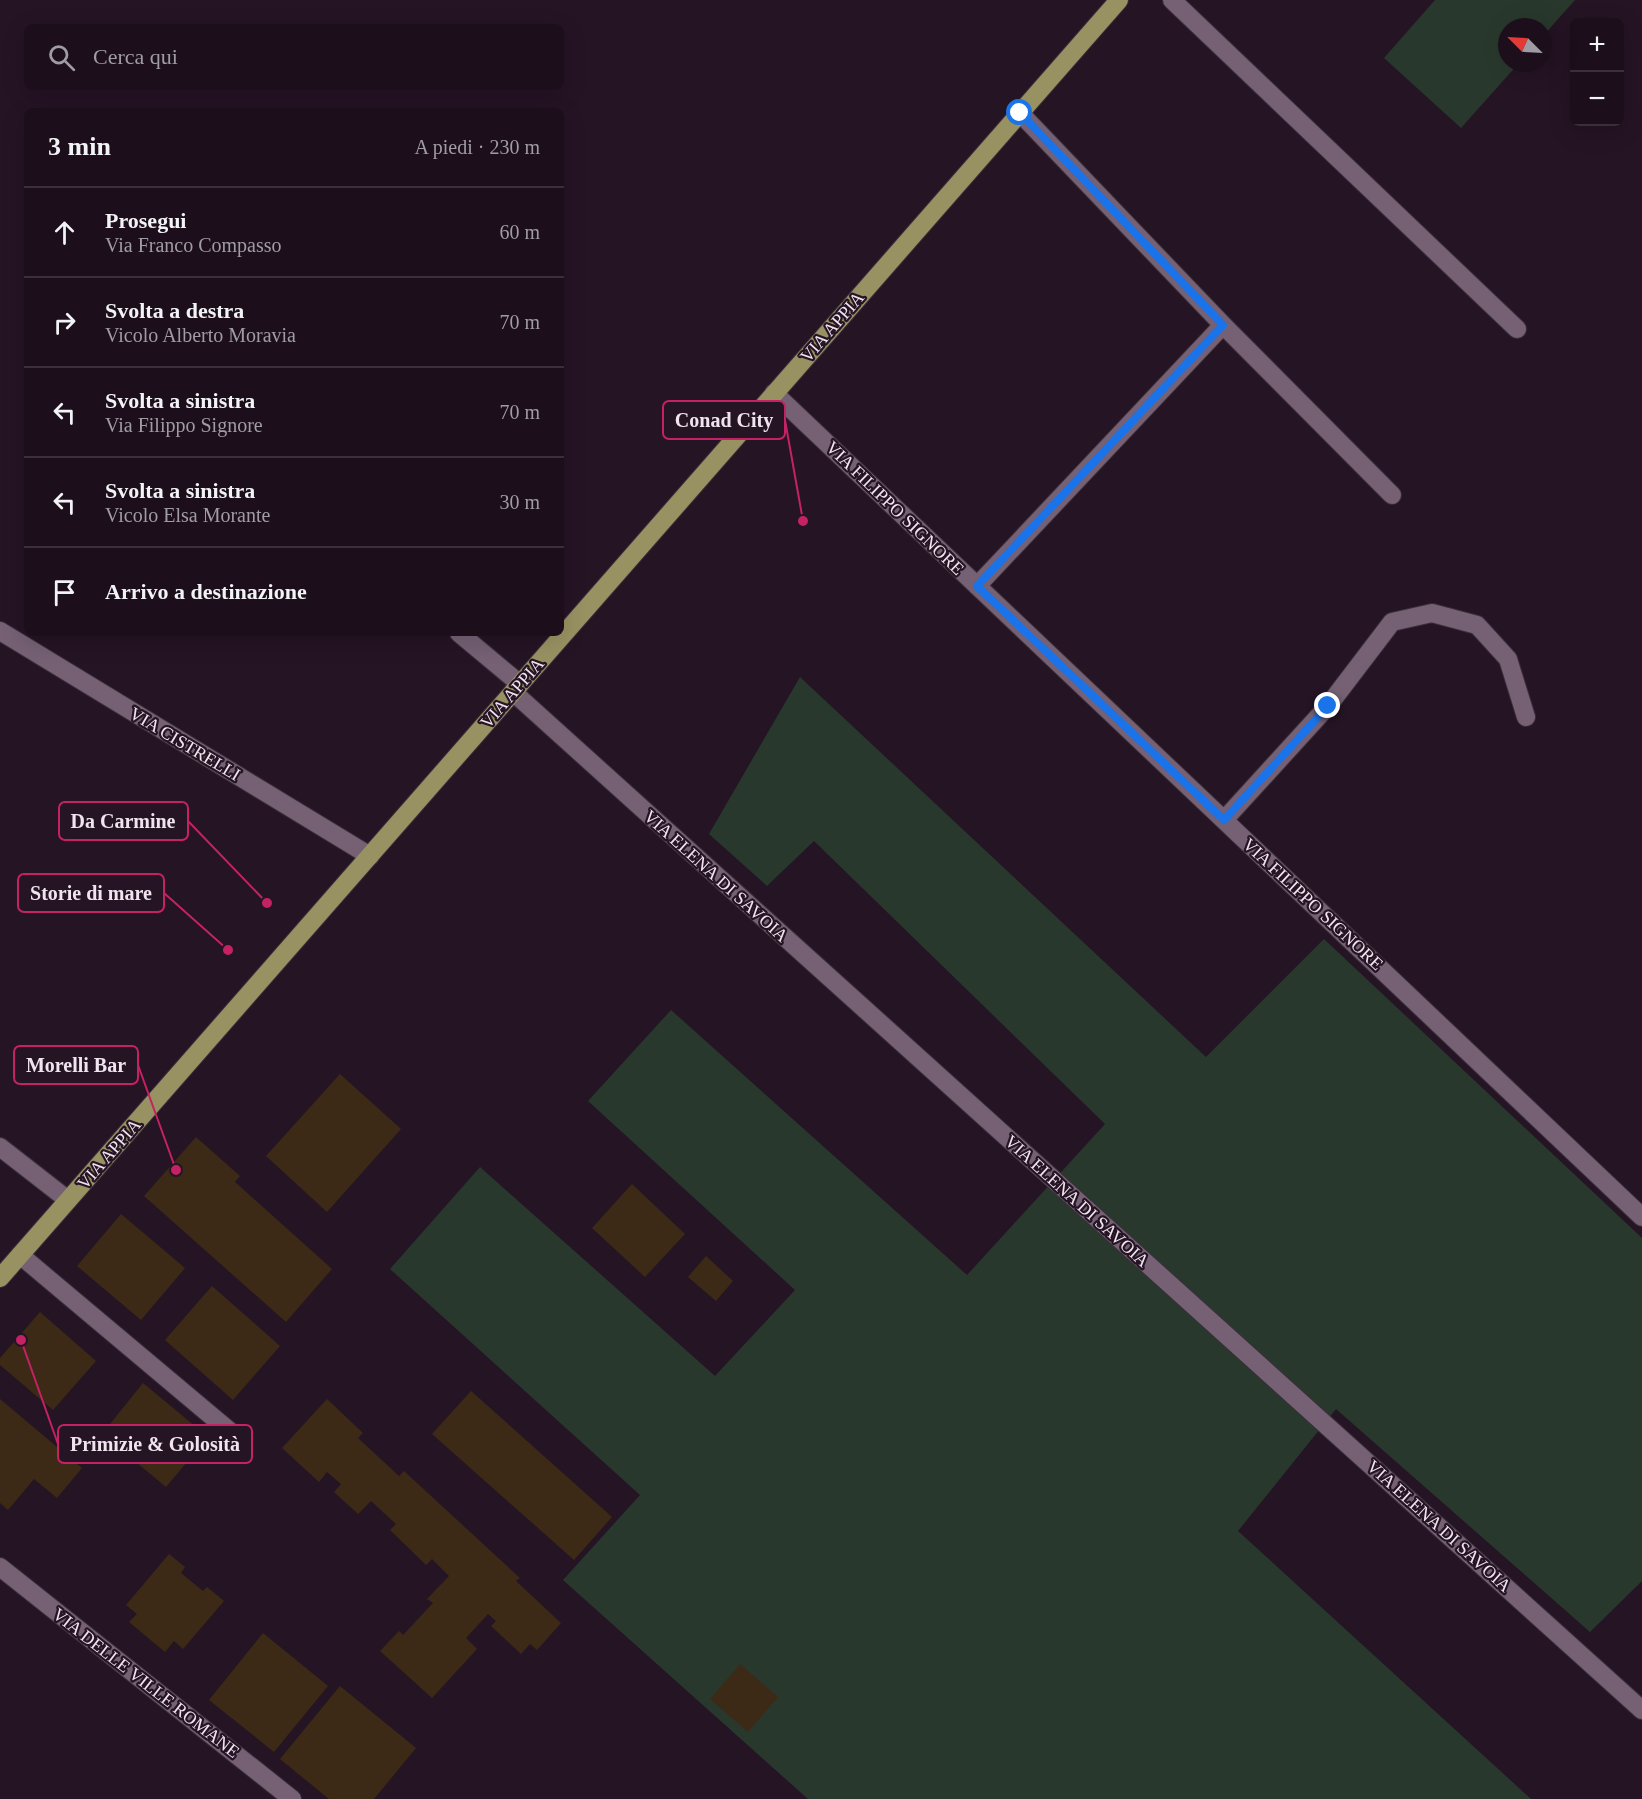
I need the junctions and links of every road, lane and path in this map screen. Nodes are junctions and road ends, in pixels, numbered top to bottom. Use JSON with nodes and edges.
{"nodes":[{"id":1,"x":1119,"y":0,"type":"edge"},
{"id":2,"x":1172,"y":0,"type":"edge"},
{"id":3,"x":1020,"y":113,"type":"junction"},
{"id":4,"x":1223,"y":325,"type":"junction"},
{"id":5,"x":1517,"y":328,"type":"dead end"},
{"id":6,"x":774,"y":393,"type":"junction"},
{"id":7,"x":1392,"y":495,"type":"dead end"},
{"id":8,"x":977,"y":586,"type":"junction"},
{"id":9,"x":0,"y":631,"type":"edge"},
{"id":10,"x":564,"y":633,"type":"edge"},
{"id":11,"x":462,"y":636,"type":"edge"},
{"id":12,"x":561,"y":636,"type":"edge"},
{"id":13,"x":516,"y":688,"type":"junction"},
{"id":14,"x":1526,"y":717,"type":"dead end"},
{"id":15,"x":1224,"y":820,"type":"junction"},
{"id":16,"x":370,"y":856,"type":"junction"},
{"id":17,"x":0,"y":1147,"type":"edge"},
{"id":18,"x":68,"y":1200,"type":"junction"},
{"id":19,"x":1642,"y":1217,"type":"edge"},
{"id":20,"x":20,"y":1255,"type":"junction"},
{"id":21,"x":0,"y":1278,"type":"edge"},
{"id":22,"x":233,"y":1434,"type":"dead end"},
{"id":23,"x":0,"y":1567,"type":"edge"},
{"id":24,"x":1642,"y":1710,"type":"edge"},
{"id":25,"x":292,"y":1799,"type":"edge"}],
"edges":[{"from":1,"to":3,"type":"main road","name":"VIA APPIA"},
{"from":2,"to":5,"type":"street"},
{"from":3,"to":4,"type":"street"},
{"from":3,"to":6,"type":"main road","name":"VIA APPIA"},
{"from":4,"to":7,"type":"street"},
{"from":4,"to":8,"type":"street"},
{"from":6,"to":8,"type":"street","name":"VIA FILIPPO SIGNORE"},
{"from":6,"to":10,"type":"main road","name":"VIA APPIA"},
{"from":8,"to":15,"type":"street","name":"VIA FILIPPO SIGNORE"},
{"from":9,"to":16,"type":"street","name":"VIA CISTRELLI"},
{"from":11,"to":13,"type":"street","name":"VIA ELENA DI SAVOIA"},
{"from":12,"to":13,"type":"main road","name":"VIA APPIA"},
{"from":13,"to":16,"type":"main road","name":"VIA APPIA"},
{"from":13,"to":24,"type":"street","name":"VIA ELENA DI SAVOIA"},
{"from":14,"to":15,"type":"street"},
{"from":15,"to":19,"type":"street","name":"VIA FILIPPO SIGNORE"},
{"from":16,"to":18,"type":"main road","name":"VIA APPIA"},
{"from":17,"to":18,"type":"street"},
{"from":18,"to":20,"type":"main road","name":"VIA APPIA"},
{"from":20,"to":21,"type":"main road","name":"VIA APPIA"},
{"from":20,"to":22,"type":"street"},
{"from":23,"to":25,"type":"street","name":"VIA DELLE VILLE ROMANE"}]}
